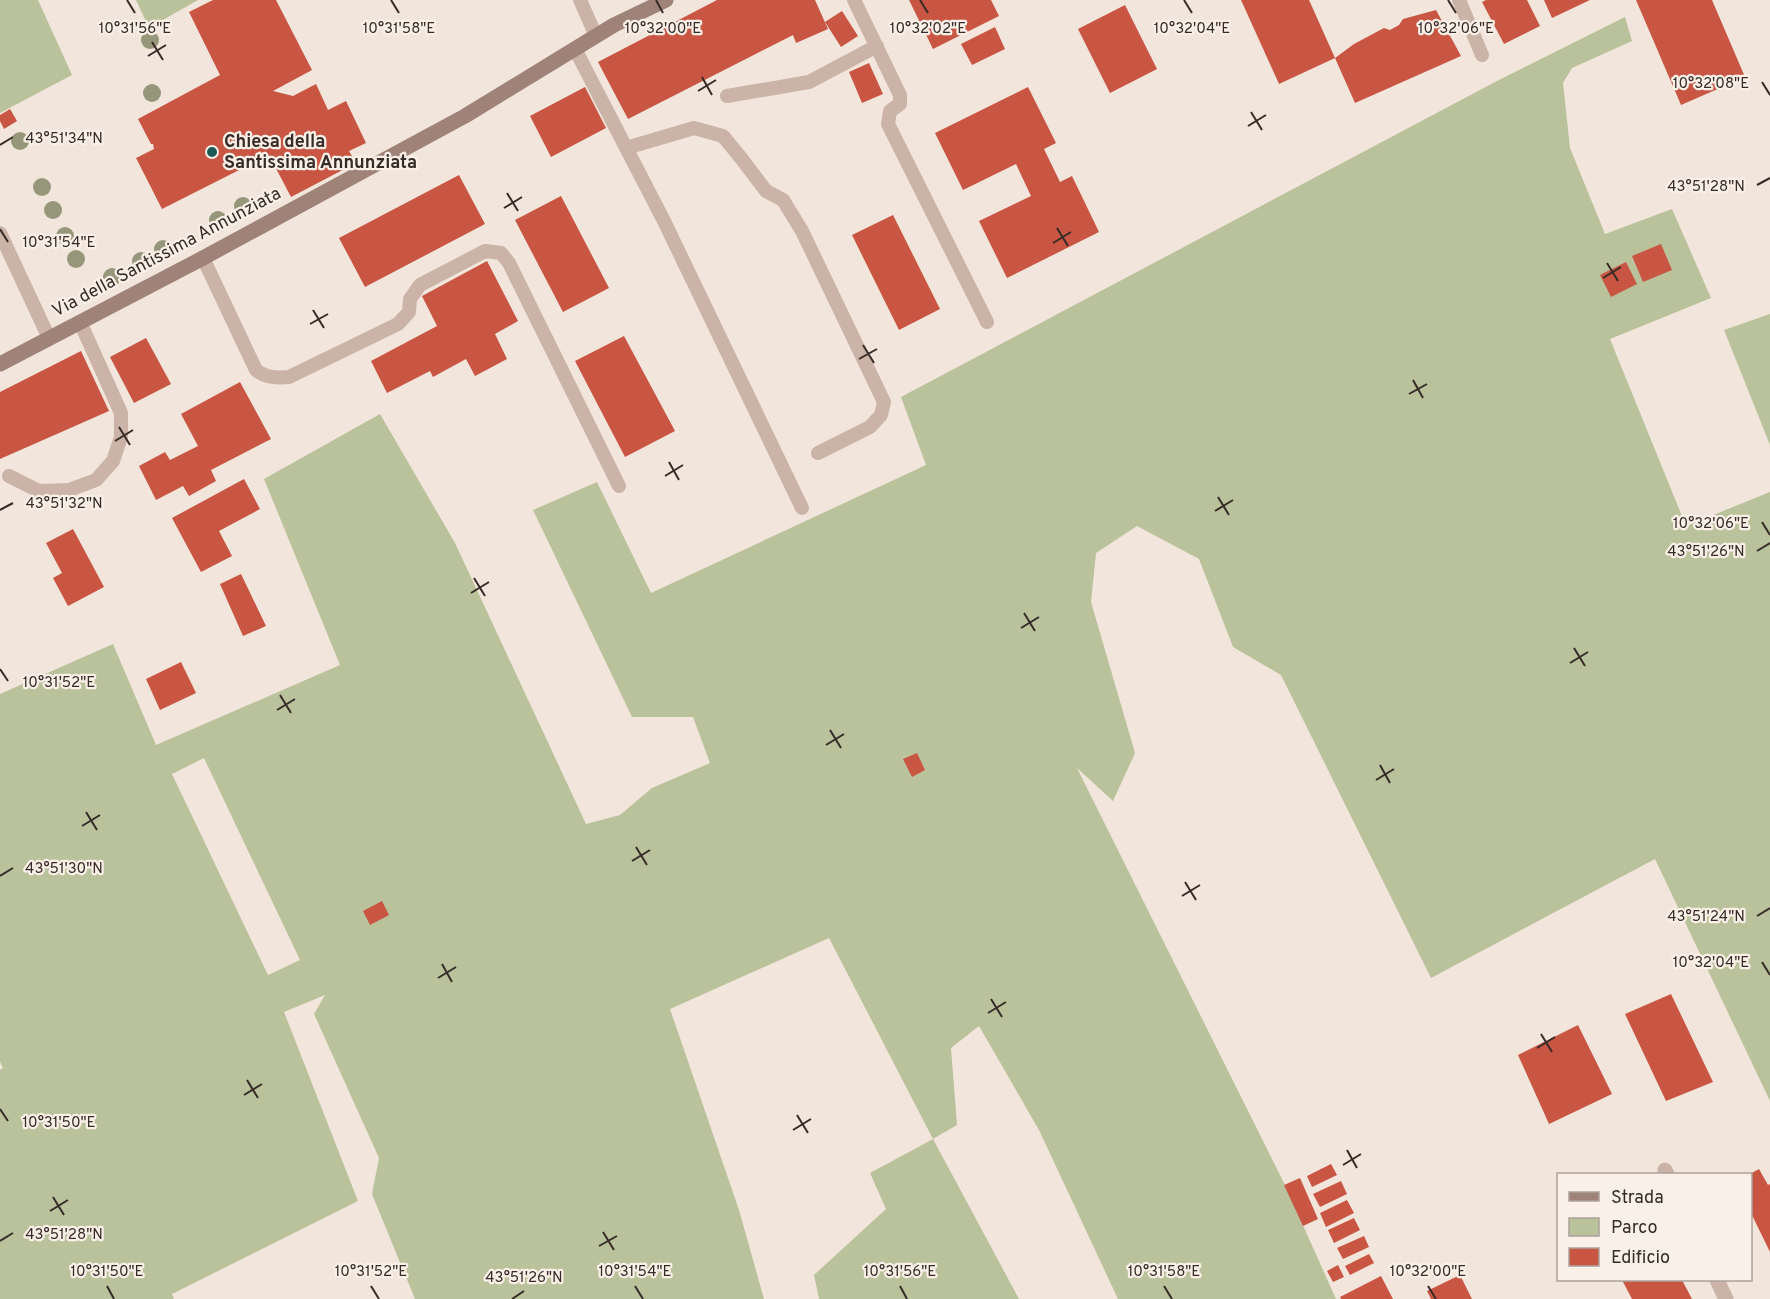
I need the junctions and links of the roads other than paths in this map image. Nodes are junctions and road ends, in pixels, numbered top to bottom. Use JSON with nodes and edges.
{"nodes":[{"id":1,"x":580,"y":0,"type":"edge"},
{"id":2,"x":666,"y":0,"type":"edge"},
{"id":3,"x":855,"y":0,"type":"edge"},
{"id":4,"x":1459,"y":0,"type":"edge"},
{"id":5,"x":596,"y":36,"type":"junction"},
{"id":6,"x":877,"y":46,"type":"junction"},
{"id":7,"x":575,"y":49,"type":"junction"},
{"id":8,"x":1482,"y":55,"type":"dead end"},
{"id":9,"x":727,"y":96,"type":"dead end"},
{"id":10,"x":626,"y":148,"type":"junction"},
{"id":11,"x":0,"y":233,"type":"edge"},
{"id":12,"x":203,"y":258,"type":"junction"},
{"id":13,"x":80,"y":322,"type":"junction"},
{"id":14,"x":987,"y":322,"type":"dead end"},
{"id":15,"x":49,"y":338,"type":"junction"},
{"id":16,"x":0,"y":364,"type":"edge"},
{"id":17,"x":818,"y":453,"type":"dead end"},
{"id":18,"x":9,"y":476,"type":"dead end"},
{"id":19,"x":619,"y":486,"type":"dead end"},
{"id":20,"x":802,"y":508,"type":"dead end"},
{"id":21,"x":1717,"y":1281,"type":"edge"},
{"id":22,"x":1726,"y":1299,"type":"edge"}],
"edges":[{"from":1,"to":5,"type":"lane"},
{"from":2,"to":5,"type":"street","name":"Via della Santissima Annunziata"},
{"from":3,"to":6,"type":"lane"},
{"from":4,"to":8,"type":"lane"},
{"from":5,"to":7,"type":"street","name":"Via della Santissima Annunziata"},
{"from":6,"to":9,"type":"lane"},
{"from":6,"to":14,"type":"lane"},
{"from":7,"to":10,"type":"lane"},
{"from":7,"to":12,"type":"street","name":"Via della Santissima Annunziata"},
{"from":10,"to":17,"type":"lane"},
{"from":10,"to":20,"type":"lane"},
{"from":11,"to":15,"type":"lane"},
{"from":12,"to":13,"type":"street","name":"Via della Santissima Annunziata"},
{"from":12,"to":19,"type":"lane"},
{"from":13,"to":15,"type":"street","name":"Via della Santissima Annunziata"},
{"from":13,"to":18,"type":"lane"},
{"from":15,"to":16,"type":"street","name":"Via della Santissima Annunziata"},
{"from":21,"to":22,"type":"street"}]}
